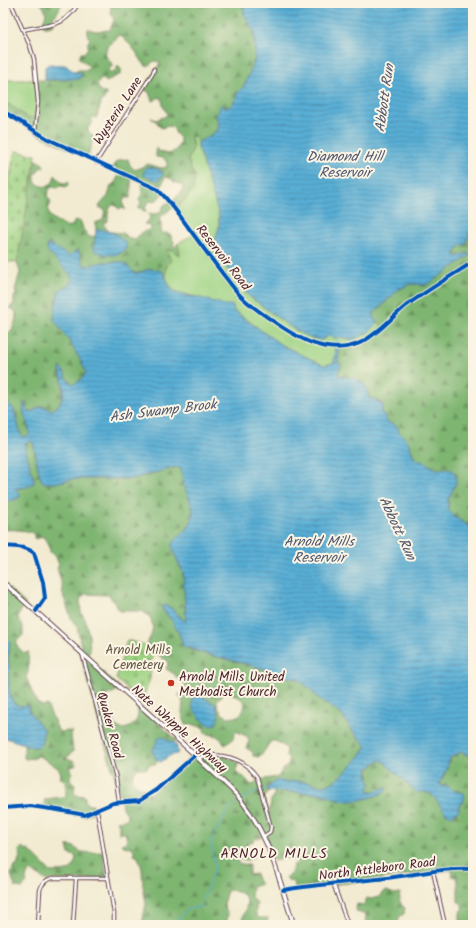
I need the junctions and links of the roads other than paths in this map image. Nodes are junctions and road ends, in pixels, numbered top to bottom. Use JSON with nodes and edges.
{"nodes":[{"id":1,"x":12,"y":3,"type":"edge"},
{"id":2,"x":79,"y":3,"type":"edge"},
{"id":3,"x":23,"y":30,"type":"junction"},
{"id":4,"x":154,"y":69,"type":"dead end"},
{"id":5,"x":3,"y":111,"type":"edge"},
{"id":6,"x":35,"y":132,"type":"junction"},
{"id":7,"x":96,"y":162,"type":"junction"},
{"id":8,"x":473,"y":262,"type":"edge"},
{"id":9,"x":3,"y":546,"type":"edge"},
{"id":10,"x":3,"y":582,"type":"edge"},
{"id":11,"x":36,"y":611,"type":"junction"},
{"id":12,"x":82,"y":653,"type":"junction"},
{"id":13,"x":195,"y":754,"type":"junction"},
{"id":14,"x":198,"y":758,"type":"junction"},
{"id":15,"x":120,"y":802,"type":"junction"},
{"id":16,"x":3,"y":808,"type":"edge"},
{"id":17,"x":97,"y":810,"type":"junction"},
{"id":18,"x":264,"y":836,"type":"junction"},
{"id":19,"x":473,"y":869,"type":"edge"},
{"id":20,"x":432,"y":871,"type":"junction"},
{"id":21,"x":108,"y":878,"type":"junction"},
{"id":22,"x":76,"y":879,"type":"junction"},
{"id":23,"x":333,"y":883,"type":"junction"},
{"id":24,"x":283,"y":890,"type":"junction"},
{"id":25,"x":38,"y":925,"type":"edge"},
{"id":26,"x":73,"y":925,"type":"edge"},
{"id":27,"x":114,"y":925,"type":"edge"},
{"id":28,"x":294,"y":925,"type":"edge"},
{"id":29,"x":348,"y":925,"type":"edge"},
{"id":30,"x":445,"y":925,"type":"edge"}],
"edges":[{"from":1,"to":3,"type":"street"},
{"from":2,"to":3,"type":"street"},
{"from":3,"to":6,"type":"street"},
{"from":4,"to":7,"type":"street","name":"Wysteria Lane"},
{"from":5,"to":6,"type":"street","name":"Reservoir Road"},
{"from":6,"to":7,"type":"street","name":"Reservoir Road"},
{"from":7,"to":8,"type":"street","name":"Reservoir Road"},
{"from":9,"to":11,"type":"street"},
{"from":10,"to":11,"type":"main road","name":"Nate Whipple Highway"},
{"from":11,"to":12,"type":"main road","name":"Nate Whipple Highway"},
{"from":12,"to":13,"type":"main road","name":"Nate Whipple Highway"},
{"from":12,"to":15,"type":"street","name":"Quaker Road"},
{"from":13,"to":14,"type":"main road","name":"Nate Whipple Highway"},
{"from":13,"to":15,"type":"street"},
{"from":14,"to":18,"type":"main road","name":"Nate Whipple Highway"},
{"from":14,"to":18,"type":"street"},
{"from":15,"to":17,"type":"street"},
{"from":16,"to":17,"type":"street"},
{"from":17,"to":21,"type":"street"},
{"from":18,"to":24,"type":"main road","name":"Nate Whipple Highway"},
{"from":19,"to":20,"type":"street","name":"North Attleboro Road"},
{"from":20,"to":23,"type":"street","name":"North Attleboro Road"},
{"from":20,"to":30,"type":"street"},
{"from":21,"to":22,"type":"street"},
{"from":21,"to":27,"type":"street"},
{"from":22,"to":25,"type":"street"},
{"from":22,"to":26,"type":"street"},
{"from":23,"to":24,"type":"street","name":"North Attleboro Road"},
{"from":23,"to":29,"type":"street"},
{"from":24,"to":28,"type":"main road","name":"Nate Whipple Highway"}]}
